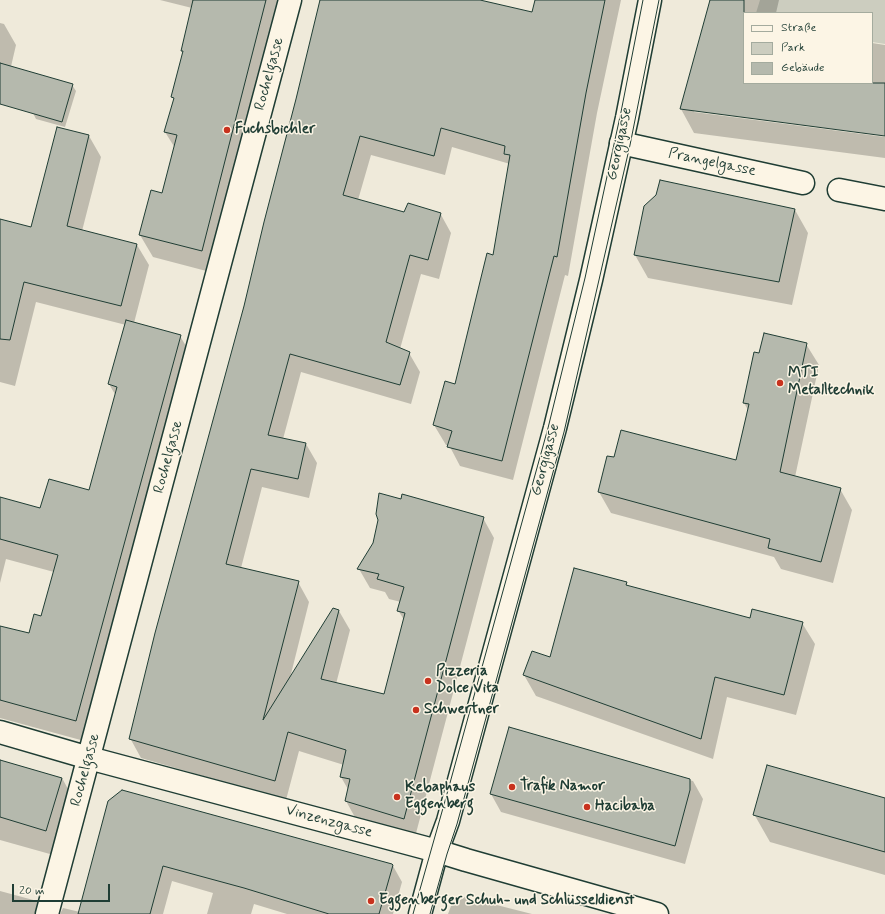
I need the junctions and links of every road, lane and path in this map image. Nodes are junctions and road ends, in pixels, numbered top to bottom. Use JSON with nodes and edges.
{"nodes":[{"id":1,"x":290,"y":0,"type":"edge"},
{"id":2,"x":650,"y":0,"type":"edge"},
{"id":3,"x":621,"y":143,"type":"junction"},
{"id":4,"x":802,"y":183,"type":"dead end"},
{"id":5,"x":839,"y":190,"type":"dead end"},
{"id":6,"x":885,"y":199,"type":"edge"},
{"id":7,"x":0,"y":732,"type":"edge"},
{"id":8,"x":89,"y":758,"type":"junction"},
{"id":9,"x":437,"y":851,"type":"junction"},
{"id":10,"x":47,"y":914,"type":"edge"},
{"id":11,"x":420,"y":914,"type":"edge"},
{"id":12,"x":657,"y":914,"type":"edge"}],
"edges":[{"from":1,"to":8,"type":"street","name":"Rochelgasse"},
{"from":2,"to":3,"type":"street","name":"Georgigasse"},
{"from":3,"to":4,"type":"street","name":"Prangelgasse"},
{"from":3,"to":9,"type":"street","name":"Georgigasse"},
{"from":5,"to":6,"type":"street"},
{"from":7,"to":8,"type":"street","name":"Vinzenzgasse"},
{"from":8,"to":9,"type":"street","name":"Vinzenzgasse"},
{"from":8,"to":10,"type":"street","name":"Rochelgasse"},
{"from":9,"to":11,"type":"street","name":"Georgigasse"},
{"from":9,"to":12,"type":"street","name":"Vinzenzgasse"}]}
